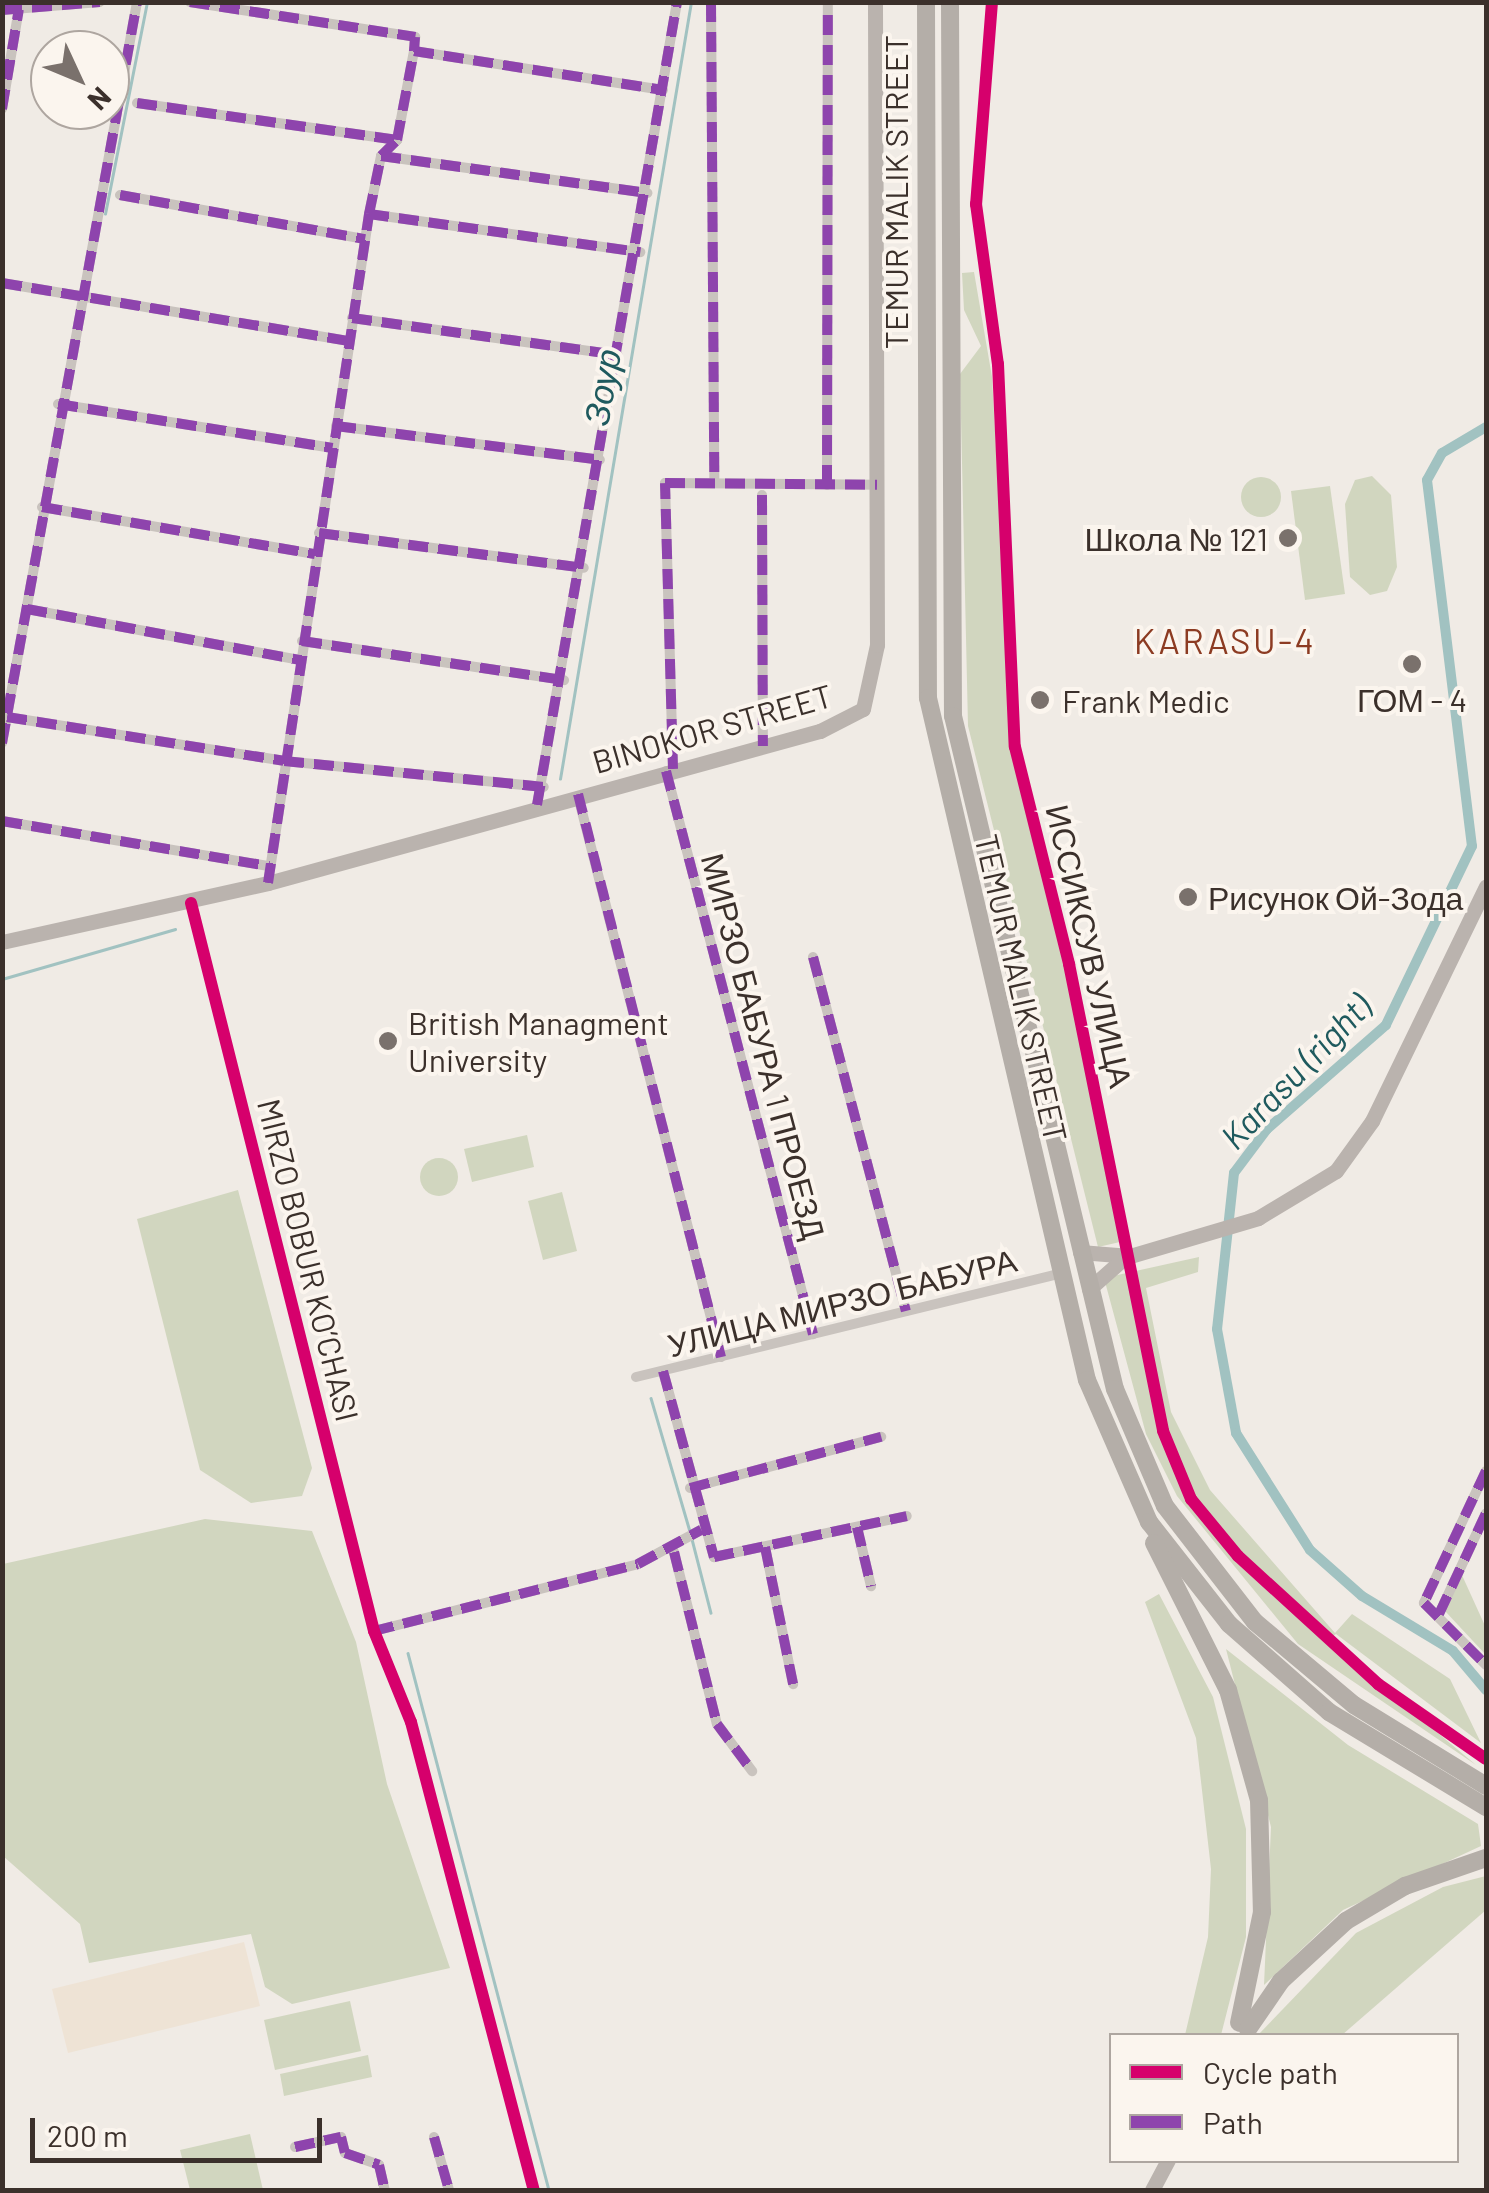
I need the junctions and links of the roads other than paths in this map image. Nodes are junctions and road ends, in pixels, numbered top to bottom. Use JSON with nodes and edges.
{"nodes":[{"id":1,"x":100,"y":2,"type":"edge"},
{"id":2,"x":137,"y":2,"type":"edge"},
{"id":3,"x":190,"y":2,"type":"edge"},
{"id":4,"x":677,"y":2,"type":"edge"},
{"id":5,"x":711,"y":2,"type":"edge"},
{"id":6,"x":828,"y":2,"type":"edge"},
{"id":7,"x":875,"y":2,"type":"edge"},
{"id":8,"x":926,"y":2,"type":"edge"},
{"id":9,"x":950,"y":2,"type":"edge"},
{"id":10,"x":992,"y":2,"type":"edge"},
{"id":11,"x":18,"y":9,"type":"junction"},
{"id":12,"x":2,"y":10,"type":"edge"},
{"id":13,"x":414,"y":51,"type":"junction"},
{"id":14,"x":664,"y":90,"type":"junction"},
{"id":15,"x":137,"y":103,"type":"dead end"},
{"id":16,"x":2,"y":109,"type":"edge"},
{"id":17,"x":396,"y":140,"type":"junction"},
{"id":18,"x":380,"y":156,"type":"junction"},
{"id":19,"x":647,"y":193,"type":"junction"},
{"id":20,"x":120,"y":195,"type":"dead end"},
{"id":21,"x":369,"y":214,"type":"junction"},
{"id":22,"x":365,"y":239,"type":"junction"},
{"id":23,"x":640,"y":252,"type":"junction"},
{"id":24,"x":2,"y":283,"type":"edge"},
{"id":25,"x":77,"y":297,"type":"junction"},
{"id":26,"x":352,"y":318,"type":"junction"},
{"id":27,"x":349,"y":340,"type":"junction"},
{"id":28,"x":618,"y":355,"type":"junction"},
{"id":29,"x":58,"y":404,"type":"junction"},
{"id":30,"x":336,"y":426,"type":"junction"},
{"id":31,"x":923,"y":428,"type":"junction"},
{"id":32,"x":948,"y":428,"type":"junction"},
{"id":33,"x":332,"y":448,"type":"junction"},
{"id":34,"x":600,"y":460,"type":"junction"},
{"id":35,"x":714,"y":482,"type":"junction"},
{"id":36,"x":826,"y":484,"type":"junction"},
{"id":37,"x":878,"y":485,"type":"junction"},
{"id":38,"x":762,"y":495,"type":"dead end"},
{"id":39,"x":42,"y":508,"type":"junction"},
{"id":40,"x":319,"y":532,"type":"junction"},
{"id":41,"x":316,"y":554,"type":"junction"},
{"id":42,"x":584,"y":568,"type":"junction"},
{"id":43,"x":27,"y":610,"type":"junction"},
{"id":44,"x":302,"y":641,"type":"junction"},
{"id":45,"x":299,"y":660,"type":"junction"},
{"id":46,"x":564,"y":680,"type":"junction"},
{"id":47,"x":7,"y":717,"type":"junction"},
{"id":48,"x":2,"y":743,"type":"edge"},
{"id":49,"x":764,"y":746,"type":"junction"},
{"id":50,"x":284,"y":762,"type":"junction"},
{"id":51,"x":670,"y":770,"type":"junction"},
{"id":52,"x":544,"y":787,"type":"junction"},
{"id":53,"x":578,"y":794,"type":"junction"},
{"id":54,"x":537,"y":805,"type":"junction"},
{"id":55,"x":2,"y":821,"type":"edge"},
{"id":56,"x":268,"y":875,"type":"junction"},
{"id":57,"x":1486,"y":886,"type":"edge"},
{"id":58,"x":191,"y":903,"type":"junction"},
{"id":59,"x":2,"y":942,"type":"edge"},
{"id":60,"x":813,"y":956,"type":"dead end"},
{"id":61,"x":1080,"y":1252,"type":"junction"},
{"id":62,"x":1130,"y":1256,"type":"junction"},
{"id":63,"x":1059,"y":1274,"type":"junction"},
{"id":64,"x":1089,"y":1289,"type":"junction"},
{"id":65,"x":906,"y":1312,"type":"junction"},
{"id":66,"x":813,"y":1334,"type":"junction"},
{"id":67,"x":721,"y":1357,"type":"junction"},
{"id":68,"x":663,"y":1371,"type":"junction"},
{"id":69,"x":636,"y":1377,"type":"dead end"},
{"id":70,"x":881,"y":1437,"type":"dead end"},
{"id":71,"x":1486,"y":1471,"type":"edge"},
{"id":72,"x":1128,"y":1484,"type":"junction"},
{"id":73,"x":690,"y":1488,"type":"junction"},
{"id":74,"x":1486,"y":1513,"type":"edge"},
{"id":75,"x":907,"y":1516,"type":"dead end"},
{"id":76,"x":858,"y":1527,"type":"junction"},
{"id":77,"x":701,"y":1530,"type":"junction"},
{"id":78,"x":765,"y":1548,"type":"junction"},
{"id":79,"x":674,"y":1552,"type":"junction"},
{"id":80,"x":871,"y":1586,"type":"dead end"},
{"id":81,"x":1438,"y":1614,"type":"junction"},
{"id":82,"x":374,"y":1631,"type":"junction"},
{"id":83,"x":1486,"y":1666,"type":"edge"},
{"id":84,"x":793,"y":1684,"type":"dead end"},
{"id":85,"x":1485,"y":1758,"type":"edge"},
{"id":86,"x":752,"y":1771,"type":"dead end"},
{"id":87,"x":1485,"y":1799,"type":"edge"},
{"id":88,"x":1484,"y":1858,"type":"edge"},
{"id":89,"x":1242,"y":2031,"type":"edge"},
{"id":90,"x":434,"y":2136,"type":"dead end"},
{"id":91,"x":295,"y":2147,"type":"dead end"},
{"id":92,"x":1166,"y":2163,"type":"edge"},
{"id":93,"x":1178,"y":2163,"type":"edge"},
{"id":94,"x":384,"y":2190,"type":"edge"},
{"id":95,"x":448,"y":2190,"type":"edge"},
{"id":96,"x":534,"y":2190,"type":"edge"},
{"id":97,"x":1152,"y":2190,"type":"edge"},
{"id":98,"x":1164,"y":2190,"type":"edge"}],
"edges":[{"from":1,"to":11,"type":"street"},
{"from":2,"to":25,"type":"street"},
{"from":3,"to":13,"type":"street"},
{"from":4,"to":14,"type":"street"},
{"from":5,"to":35,"type":"street"},
{"from":6,"to":36,"type":"street"},
{"from":7,"to":37,"type":"main road","name":"BINOKOR STREET"},
{"from":8,"to":31,"type":"highway","name":"TEMUR MALIK STREET"},
{"from":9,"to":32,"type":"highway","name":"TEMUR MALIK STREET"},
{"from":10,"to":62,"type":"street","name":"ИССИКСУВ УЛИЦА"},
{"from":11,"to":12,"type":"street"},
{"from":11,"to":16,"type":"street"},
{"from":13,"to":14,"type":"street"},
{"from":13,"to":17,"type":"street"},
{"from":14,"to":19,"type":"street"},
{"from":15,"to":17,"type":"street"},
{"from":17,"to":18,"type":"street"},
{"from":18,"to":19,"type":"street"},
{"from":18,"to":21,"type":"street"},
{"from":19,"to":23,"type":"street"},
{"from":20,"to":22,"type":"street"},
{"from":21,"to":22,"type":"street"},
{"from":21,"to":23,"type":"street"},
{"from":22,"to":26,"type":"street"},
{"from":23,"to":28,"type":"street"},
{"from":24,"to":25,"type":"street"},
{"from":25,"to":27,"type":"street"},
{"from":25,"to":29,"type":"street"},
{"from":26,"to":27,"type":"street"},
{"from":26,"to":28,"type":"street"},
{"from":27,"to":30,"type":"street"},
{"from":28,"to":34,"type":"street"},
{"from":29,"to":33,"type":"street"},
{"from":29,"to":39,"type":"street"},
{"from":30,"to":33,"type":"street"},
{"from":30,"to":34,"type":"street"},
{"from":31,"to":32,"type":"highway"},
{"from":31,"to":63,"type":"highway","name":"TEMUR MALIK STREET"},
{"from":32,"to":61,"type":"highway","name":"TEMUR MALIK STREET"},
{"from":33,"to":40,"type":"street"},
{"from":34,"to":42,"type":"street"},
{"from":35,"to":36,"type":"street"},
{"from":35,"to":51,"type":"street","name":"МИРЗО БАБУРА 1 ПРОЕЗД"},
{"from":36,"to":37,"type":"street"},
{"from":37,"to":49,"type":"main road","name":"BINOKOR STREET"},
{"from":38,"to":49,"type":"street"},
{"from":39,"to":41,"type":"street"},
{"from":39,"to":43,"type":"street"},
{"from":40,"to":41,"type":"street"},
{"from":40,"to":42,"type":"street"},
{"from":41,"to":44,"type":"street"},
{"from":42,"to":46,"type":"street"},
{"from":43,"to":45,"type":"street"},
{"from":43,"to":47,"type":"street"},
{"from":44,"to":45,"type":"street"},
{"from":44,"to":46,"type":"street"},
{"from":45,"to":50,"type":"street"},
{"from":46,"to":52,"type":"street"},
{"from":47,"to":48,"type":"street"},
{"from":47,"to":50,"type":"street"},
{"from":49,"to":51,"type":"main road","name":"BINOKOR STREET"},
{"from":50,"to":52,"type":"street"},
{"from":50,"to":56,"type":"street"},
{"from":51,"to":53,"type":"main road","name":"BINOKOR STREET"},
{"from":51,"to":66,"type":"street","name":"МИРЗО БАБУРА 1 ПРОЕЗД"},
{"from":52,"to":54,"type":"street"},
{"from":53,"to":54,"type":"main road","name":"BINOKOR STREET"},
{"from":53,"to":67,"type":"street"},
{"from":54,"to":56,"type":"main road","name":"BINOKOR STREET"},
{"from":55,"to":56,"type":"street"},
{"from":56,"to":58,"type":"main road","name":"BINOKOR STREET"},
{"from":57,"to":62,"type":"main road"},
{"from":58,"to":59,"type":"main road","name":"BINOKOR STREET"},
{"from":58,"to":82,"type":"street","name":"MIRZO BOBUR KO‘CHASI"},
{"from":60,"to":65,"type":"street"},
{"from":61,"to":62,"type":"main road"},
{"from":61,"to":64,"type":"highway","name":"TEMUR MALIK STREET"},
{"from":62,"to":64,"type":"main road"},
{"from":62,"to":85,"type":"street","name":"ИССИКСУВ УЛИЦА"},
{"from":63,"to":65,"type":"street","name":"УЛИЦА МИРЗО БАБУРА"},
{"from":63,"to":72,"type":"highway","name":"TEMUR MALIK STREET"},
{"from":64,"to":87,"type":"highway","name":"TEMUR MALIK STREET"},
{"from":65,"to":66,"type":"street","name":"УЛИЦА МИРЗО БАБУРА"},
{"from":66,"to":67,"type":"street","name":"УЛИЦА МИРЗО БАБУРА"},
{"from":67,"to":68,"type":"street","name":"УЛИЦА МИРЗО БАБУРА"},
{"from":68,"to":69,"type":"street","name":"УЛИЦА МИРЗО БАБУРА"},
{"from":68,"to":73,"type":"street"},
{"from":70,"to":73,"type":"street"},
{"from":71,"to":81,"type":"street"},
{"from":72,"to":87,"type":"highway","name":"TEMUR MALIK STREET"},
{"from":72,"to":89,"type":"highway"},
{"from":73,"to":77,"type":"street"},
{"from":74,"to":81,"type":"street"},
{"from":75,"to":76,"type":"street"},
{"from":76,"to":78,"type":"street"},
{"from":76,"to":80,"type":"street"},
{"from":77,"to":78,"type":"street"},
{"from":77,"to":79,"type":"street"},
{"from":78,"to":84,"type":"street"},
{"from":79,"to":82,"type":"street"},
{"from":79,"to":86,"type":"street"},
{"from":81,"to":83,"type":"street"},
{"from":82,"to":96,"type":"street","name":"MIRZO BOBUR KO‘CHASI"},
{"from":88,"to":89,"type":"highway"},
{"from":90,"to":95,"type":"street"},
{"from":91,"to":94,"type":"street"},
{"from":92,"to":97,"type":"main road"},
{"from":93,"to":98,"type":"main road"}]}
